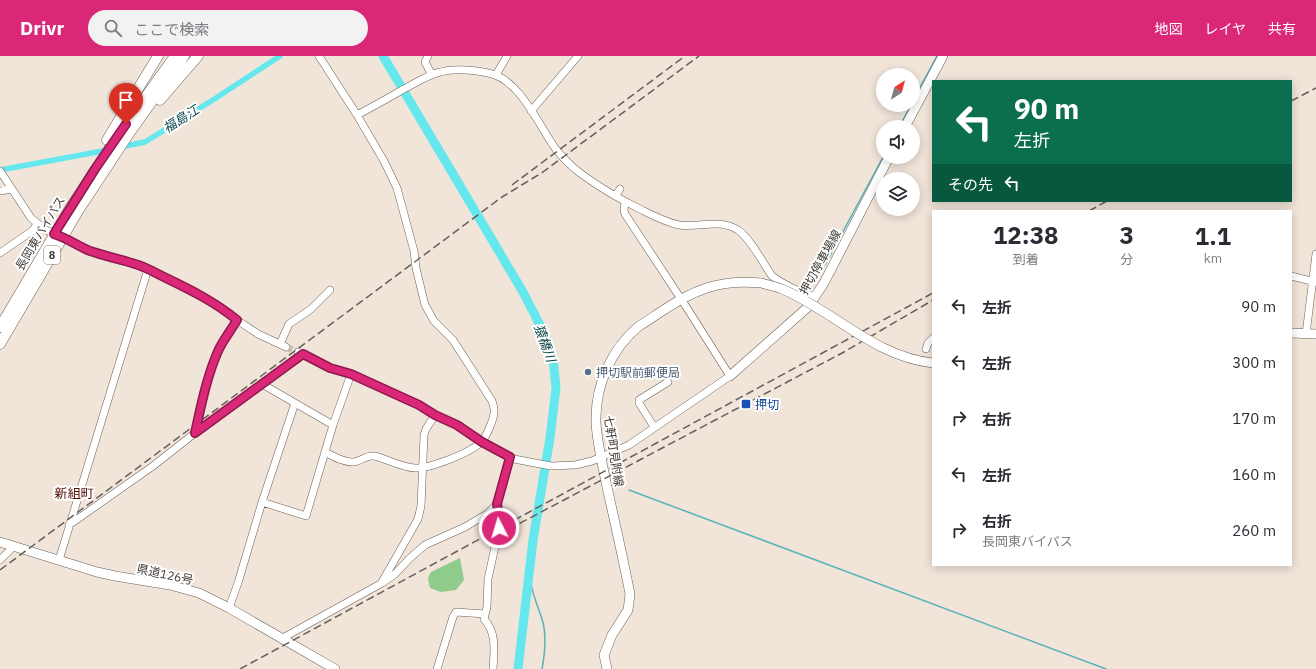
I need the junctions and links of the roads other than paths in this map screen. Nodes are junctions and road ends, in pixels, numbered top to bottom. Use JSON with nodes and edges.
{"nodes":[{"id":1,"x":158,"y":56,"type":"edge"},
{"id":2,"x":175,"y":56,"type":"edge"},
{"id":3,"x":184,"y":56,"type":"edge"},
{"id":4,"x":198,"y":56,"type":"edge"},
{"id":5,"x":319,"y":56,"type":"edge"},
{"id":6,"x":428,"y":56,"type":"edge"},
{"id":7,"x":507,"y":56,"type":"edge"},
{"id":8,"x":578,"y":56,"type":"edge"},
{"id":9,"x":943,"y":56,"type":"edge"},
{"id":10,"x":432,"y":74,"type":"junction"},
{"id":11,"x":496,"y":75,"type":"junction"},
{"id":12,"x":531,"y":111,"type":"junction"},
{"id":13,"x":357,"y":115,"type":"junction"},
{"id":14,"x":909,"y":120,"type":"edge"},
{"id":15,"x":133,"y":132,"type":"junction"},
{"id":16,"x":114,"y":135,"type":"junction"},
{"id":17,"x":885,"y":164,"type":"edge"},
{"id":18,"x":0,"y":171,"type":"edge"},
{"id":19,"x":10,"y":187,"type":"junction"},
{"id":20,"x":620,"y":189,"type":"dead end"},
{"id":21,"x":0,"y":191,"type":"edge"},
{"id":22,"x":615,"y":196,"type":"junction"},
{"id":23,"x":625,"y":202,"type":"junction"},
{"id":24,"x":73,"y":210,"type":"junction"},
{"id":25,"x":37,"y":224,"type":"junction"},
{"id":26,"x":58,"y":235,"type":"junction"},
{"id":27,"x":0,"y":253,"type":"edge"},
{"id":28,"x":1316,"y":254,"type":"edge"},
{"id":29,"x":148,"y":269,"type":"junction"},
{"id":30,"x":1292,"y":276,"type":"edge"},
{"id":31,"x":1314,"y":282,"type":"edge"},
{"id":32,"x":330,"y":290,"type":"dead end"},
{"id":33,"x":815,"y":297,"type":"junction"},
{"id":34,"x":681,"y":298,"type":"junction"},
{"id":35,"x":237,"y":320,"type":"junction"},
{"id":36,"x":0,"y":327,"type":"edge"},
{"id":37,"x":1292,"y":333,"type":"edge"},
{"id":38,"x":1306,"y":334,"type":"junction"},
{"id":39,"x":1316,"y":334,"type":"edge"},
{"id":40,"x":932,"y":339,"type":"edge"},
{"id":41,"x":0,"y":344,"type":"edge"},
{"id":42,"x":926,"y":349,"type":"dead end"},
{"id":43,"x":932,"y":363,"type":"edge"},
{"id":44,"x":351,"y":374,"type":"junction"},
{"id":45,"x":730,"y":376,"type":"junction"},
{"id":46,"x":668,"y":382,"type":"dead end"},
{"id":47,"x":262,"y":384,"type":"junction"},
{"id":48,"x":294,"y":403,"type":"junction"},
{"id":49,"x":435,"y":415,"type":"junction"},
{"id":50,"x":333,"y":425,"type":"junction"},
{"id":51,"x":654,"y":427,"type":"junction"},
{"id":52,"x":195,"y":433,"type":"junction"},
{"id":53,"x":482,"y":442,"type":"junction"},
{"id":54,"x":325,"y":452,"type":"junction"},
{"id":55,"x":510,"y":457,"type":"junction"},
{"id":56,"x":602,"y":457,"type":"junction"},
{"id":57,"x":422,"y":468,"type":"junction"},
{"id":58,"x":262,"y":502,"type":"junction"},
{"id":59,"x":497,"y":504,"type":"junction"},
{"id":60,"x":69,"y":525,"type":"junction"},
{"id":61,"x":0,"y":542,"type":"edge"},
{"id":62,"x":14,"y":546,"type":"junction"},
{"id":63,"x":0,"y":560,"type":"edge"},
{"id":64,"x":59,"y":560,"type":"junction"},
{"id":65,"x":382,"y":583,"type":"junction"},
{"id":66,"x":229,"y":608,"type":"junction"},
{"id":67,"x":485,"y":614,"type":"junction"},
{"id":68,"x":282,"y":638,"type":"junction"},
{"id":69,"x":335,"y":669,"type":"edge"},
{"id":70,"x":436,"y":669,"type":"edge"},
{"id":71,"x":493,"y":669,"type":"edge"},
{"id":72,"x":607,"y":669,"type":"edge"}],
"edges":[{"from":1,"to":16,"type":"highway"},
{"from":2,"to":16,"type":"highway","name":"長岡東バイパス","number":"8"},
{"from":3,"to":15,"type":"highway"},
{"from":4,"to":15,"type":"highway"},
{"from":5,"to":13,"type":"street"},
{"from":6,"to":10,"type":"street"},
{"from":7,"to":11,"type":"street"},
{"from":8,"to":12,"type":"street"},
{"from":9,"to":14,"type":"main road"},
{"from":10,"to":11,"type":"street"},
{"from":10,"to":13,"type":"street"},
{"from":11,"to":12,"type":"street"},
{"from":12,"to":22,"type":"street"},
{"from":13,"to":53,"type":"street"},
{"from":15,"to":24,"type":"highway"},
{"from":16,"to":24,"type":"highway","name":"長岡東バイパス","number":"8"},
{"from":17,"to":33,"type":"main road","name":"押切停車場線"},
{"from":18,"to":19,"type":"street"},
{"from":19,"to":21,"type":"street"},
{"from":19,"to":25,"type":"street"},
{"from":20,"to":22,"type":"street"},
{"from":22,"to":23,"type":"street"},
{"from":23,"to":33,"type":"street"},
{"from":23,"to":34,"type":"street"},
{"from":24,"to":26,"type":"highway","name":"長岡東バイパス","number":"8"},
{"from":25,"to":26,"type":"street"},
{"from":25,"to":27,"type":"street"},
{"from":26,"to":29,"type":"street"},
{"from":26,"to":36,"type":"highway","name":"長岡東バイパス","number":"8"},
{"from":26,"to":41,"type":"highway","name":"長岡東バイパス","number":"8"},
{"from":28,"to":31,"type":"street"},
{"from":29,"to":35,"type":"street"},
{"from":29,"to":60,"type":"street"},
{"from":30,"to":31,"type":"street"},
{"from":31,"to":38,"type":"street"},
{"from":32,"to":35,"type":"street"},
{"from":33,"to":45,"type":"main road","name":"押切停車場線"},
{"from":34,"to":43,"type":"main road","name":"七軒町見附線","bridge":true},
{"from":34,"to":45,"type":"street"},
{"from":34,"to":56,"type":"main road","name":"七軒町見附線"},
{"from":35,"to":52,"type":"street"},
{"from":37,"to":38,"type":"main road"},
{"from":38,"to":39,"type":"main road"},
{"from":40,"to":42,"type":"street"},
{"from":44,"to":47,"type":"street"},
{"from":44,"to":49,"type":"street"},
{"from":44,"to":50,"type":"street"},
{"from":45,"to":51,"type":"street"},
{"from":46,"to":51,"type":"street"},
{"from":47,"to":48,"type":"street"},
{"from":47,"to":52,"type":"street"},
{"from":48,"to":50,"type":"street"},
{"from":48,"to":58,"type":"street"},
{"from":49,"to":53,"type":"street"},
{"from":49,"to":57,"type":"street"},
{"from":50,"to":54,"type":"street"},
{"from":51,"to":56,"type":"street"},
{"from":52,"to":60,"type":"street"},
{"from":53,"to":55,"type":"street"},
{"from":53,"to":57,"type":"street"},
{"from":54,"to":57,"type":"street"},
{"from":54,"to":58,"type":"street"},
{"from":55,"to":56,"type":"street"},
{"from":55,"to":59,"type":"street"},
{"from":56,"to":72,"type":"main road","name":"七軒町見附線"},
{"from":57,"to":65,"type":"street"},
{"from":58,"to":66,"type":"street"},
{"from":59,"to":65,"type":"street"},
{"from":59,"to":67,"type":"street"},
{"from":60,"to":64,"type":"street"},
{"from":61,"to":62,"type":"main road","name":"県道126号"},
{"from":62,"to":63,"type":"street"},
{"from":62,"to":64,"type":"main road","name":"県道126号"},
{"from":64,"to":66,"type":"main road","name":"県道126号"},
{"from":65,"to":68,"type":"street"},
{"from":66,"to":68,"type":"main road","name":"県道126号"},
{"from":67,"to":70,"type":"street"},
{"from":67,"to":71,"type":"street"},
{"from":68,"to":69,"type":"main road","name":"県道126号"}]}
